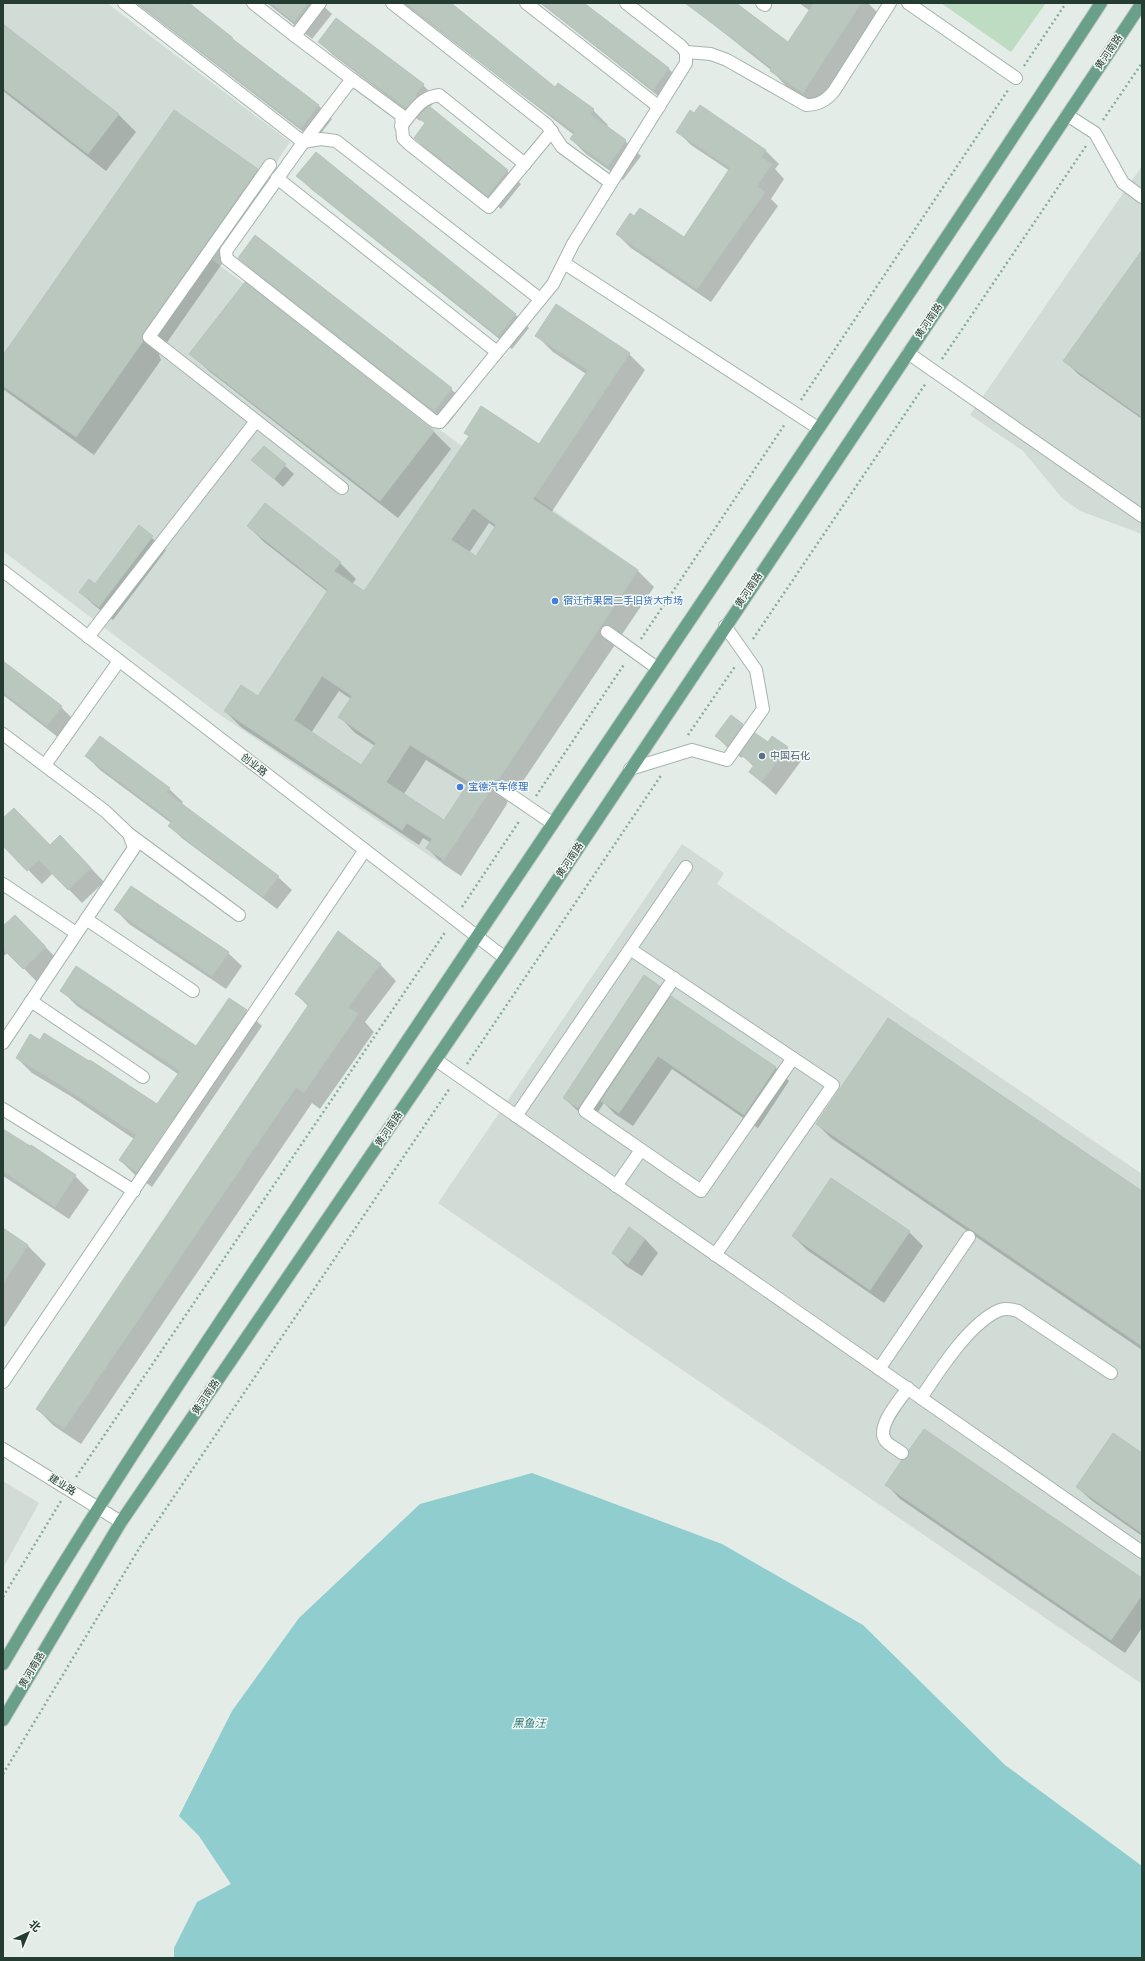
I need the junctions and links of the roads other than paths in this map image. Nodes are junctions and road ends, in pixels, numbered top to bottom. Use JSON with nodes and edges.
{"nodes":[{"id":1,"x":124,"y":3,"type":"edge"},
{"id":2,"x":253,"y":3,"type":"edge"},
{"id":3,"x":320,"y":3,"type":"edge"},
{"id":4,"x":392,"y":3,"type":"edge"},
{"id":5,"x":526,"y":3,"type":"edge"},
{"id":6,"x":626,"y":3,"type":"edge"},
{"id":7,"x":890,"y":3,"type":"edge"},
{"id":8,"x":908,"y":3,"type":"edge"},
{"id":9,"x":1101,"y":3,"type":"edge"},
{"id":10,"x":1142,"y":3,"type":"edge"},
{"id":11,"x":294,"y":36,"type":"junction"},
{"id":12,"x":686,"y":52,"type":"junction"},
{"id":13,"x":1016,"y":78,"type":"dead end"},
{"id":14,"x":352,"y":79,"type":"junction"},
{"id":15,"x":659,"y":107,"type":"junction"},
{"id":16,"x":1067,"y":115,"type":"junction"},
{"id":17,"x":402,"y":126,"type":"junction"},
{"id":18,"x":552,"y":131,"type":"junction"},
{"id":19,"x":303,"y":142,"type":"junction"},
{"id":20,"x":525,"y":164,"type":"junction"},
{"id":21,"x":270,"y":165,"type":"dead end"},
{"id":22,"x":278,"y":178,"type":"junction"},
{"id":23,"x":611,"y":183,"type":"junction"},
{"id":24,"x":1142,"y":197,"type":"edge"},
{"id":25,"x":564,"y":263,"type":"junction"},
{"id":26,"x":540,"y":299,"type":"junction"},
{"id":27,"x":497,"y":352,"type":"junction"},
{"id":28,"x":908,"y":353,"type":"junction"},
{"id":29,"x":256,"y":421,"type":"junction"},
{"id":30,"x":818,"y":428,"type":"junction"},
{"id":31,"x":342,"y":488,"type":"dead end"},
{"id":32,"x":1142,"y":516,"type":"edge"},
{"id":33,"x":3,"y":572,"type":"edge"},
{"id":34,"x":725,"y":626,"type":"junction"},
{"id":35,"x":607,"y":632,"type":"dead end"},
{"id":36,"x":88,"y":637,"type":"junction"},
{"id":37,"x":119,"y":661,"type":"junction"},
{"id":38,"x":657,"y":668,"type":"junction"},
{"id":39,"x":3,"y":734,"type":"edge"},
{"id":40,"x":45,"y":765,"type":"junction"},
{"id":41,"x":630,"y":769,"type":"junction"},
{"id":42,"x":499,"y":787,"type":"dead end"},
{"id":43,"x":552,"y":823,"type":"junction"},
{"id":44,"x":129,"y":834,"type":"junction"},
{"id":45,"x":366,"y":850,"type":"junction"},
{"id":46,"x":686,"y":867,"type":"dead end"},
{"id":47,"x":3,"y":884,"type":"edge"},
{"id":48,"x":239,"y":915,"type":"dead end"},
{"id":49,"x":86,"y":919,"type":"junction"},
{"id":50,"x":76,"y":934,"type":"junction"},
{"id":51,"x":476,"y":936,"type":"junction"},
{"id":52,"x":630,"y":949,"type":"junction"},
{"id":53,"x":505,"y":958,"type":"junction"},
{"id":54,"x":674,"y":978,"type":"junction"},
{"id":55,"x":193,"y":992,"type":"dead end"},
{"id":56,"x":32,"y":1001,"type":"junction"},
{"id":57,"x":3,"y":1043,"type":"edge"},
{"id":58,"x":793,"y":1058,"type":"junction"},
{"id":59,"x":436,"y":1060,"type":"junction"},
{"id":60,"x":143,"y":1077,"type":"dead end"},
{"id":61,"x":3,"y":1109,"type":"edge"},
{"id":62,"x":516,"y":1116,"type":"junction"},
{"id":63,"x":641,"y":1150,"type":"junction"},
{"id":64,"x":616,"y":1186,"type":"junction"},
{"id":65,"x":134,"y":1191,"type":"junction"},
{"id":66,"x":969,"y":1237,"type":"dead end"},
{"id":67,"x":715,"y":1255,"type":"junction"},
{"id":68,"x":879,"y":1369,"type":"junction"},
{"id":69,"x":1111,"y":1373,"type":"dead end"},
{"id":70,"x":3,"y":1382,"type":"edge"},
{"id":71,"x":908,"y":1388,"type":"junction"},
{"id":72,"x":921,"y":1398,"type":"junction"},
{"id":73,"x":3,"y":1449,"type":"edge"},
{"id":74,"x":902,"y":1453,"type":"dead end"},
{"id":75,"x":98,"y":1507,"type":"junction"},
{"id":76,"x":121,"y":1522,"type":"junction"},
{"id":77,"x":1142,"y":1552,"type":"edge"},
{"id":78,"x":3,"y":1664,"type":"edge"},
{"id":79,"x":3,"y":1720,"type":"edge"}],
"edges":[{"from":1,"to":19,"type":"street"},
{"from":2,"to":11,"type":"street"},
{"from":3,"to":11,"type":"street"},
{"from":4,"to":18,"type":"street"},
{"from":5,"to":15,"type":"street"},
{"from":6,"to":12,"type":"street"},
{"from":7,"to":12,"type":"street"},
{"from":8,"to":13,"type":"street"},
{"from":9,"to":30,"type":"main road"},
{"from":10,"to":16,"type":"main road","name":"黄河南路"},
{"from":11,"to":14,"type":"street"},
{"from":12,"to":15,"type":"street"},
{"from":14,"to":17,"type":"street"},
{"from":14,"to":19,"type":"street"},
{"from":15,"to":23,"type":"street"},
{"from":16,"to":24,"type":"street"},
{"from":16,"to":28,"type":"main road","name":"黄河南路"},
{"from":17,"to":20,"type":"street"},
{"from":17,"to":20,"type":"street"},
{"from":18,"to":20,"type":"street"},
{"from":18,"to":23,"type":"street"},
{"from":19,"to":22,"type":"street"},
{"from":19,"to":26,"type":"street"},
{"from":21,"to":29,"type":"street"},
{"from":22,"to":27,"type":"street"},
{"from":22,"to":27,"type":"street"},
{"from":23,"to":25,"type":"street"},
{"from":25,"to":26,"type":"street"},
{"from":25,"to":30,"type":"street"},
{"from":26,"to":27,"type":"street"},
{"from":28,"to":32,"type":"street"},
{"from":28,"to":34,"type":"main road","name":"黄河南路"},
{"from":29,"to":31,"type":"street"},
{"from":29,"to":36,"type":"street"},
{"from":30,"to":38,"type":"main road"},
{"from":33,"to":36,"type":"street","name":"创业路"},
{"from":34,"to":41,"type":"main road","name":"黄河南路"},
{"from":34,"to":41,"type":"street"},
{"from":35,"to":38,"type":"street"},
{"from":36,"to":37,"type":"street","name":"创业路"},
{"from":37,"to":40,"type":"street"},
{"from":37,"to":45,"type":"street","name":"创业路"},
{"from":38,"to":43,"type":"main road"},
{"from":39,"to":40,"type":"street"},
{"from":40,"to":44,"type":"street"},
{"from":41,"to":53,"type":"main road","name":"黄河南路"},
{"from":42,"to":43,"type":"street"},
{"from":43,"to":51,"type":"main road"},
{"from":44,"to":48,"type":"street"},
{"from":44,"to":49,"type":"street"},
{"from":45,"to":51,"type":"street","name":"创业路"},
{"from":45,"to":65,"type":"street"},
{"from":46,"to":52,"type":"street"},
{"from":47,"to":50,"type":"street"},
{"from":49,"to":50,"type":"street"},
{"from":49,"to":55,"type":"street"},
{"from":50,"to":56,"type":"street"},
{"from":51,"to":53,"type":"street","name":"创业路"},
{"from":51,"to":75,"type":"main road"},
{"from":52,"to":54,"type":"street"},
{"from":52,"to":62,"type":"street"},
{"from":53,"to":59,"type":"main road","name":"黄河南路"},
{"from":54,"to":58,"type":"street"},
{"from":54,"to":63,"type":"street"},
{"from":56,"to":57,"type":"street"},
{"from":56,"to":60,"type":"street"},
{"from":58,"to":63,"type":"street"},
{"from":58,"to":67,"type":"street"},
{"from":59,"to":62,"type":"street"},
{"from":59,"to":76,"type":"main road","name":"黄河南路"},
{"from":61,"to":65,"type":"street"},
{"from":62,"to":64,"type":"street"},
{"from":63,"to":64,"type":"street"},
{"from":64,"to":67,"type":"street"},
{"from":65,"to":70,"type":"street"},
{"from":66,"to":68,"type":"street"},
{"from":67,"to":68,"type":"street"},
{"from":68,"to":71,"type":"street"},
{"from":69,"to":72,"type":"street"},
{"from":71,"to":72,"type":"street"},
{"from":71,"to":74,"type":"street"},
{"from":72,"to":77,"type":"street"},
{"from":73,"to":75,"type":"street","name":"建业路"},
{"from":75,"to":76,"type":"street","name":"建业路"},
{"from":75,"to":78,"type":"main road"},
{"from":76,"to":79,"type":"main road","name":"黄河南路"}]}
